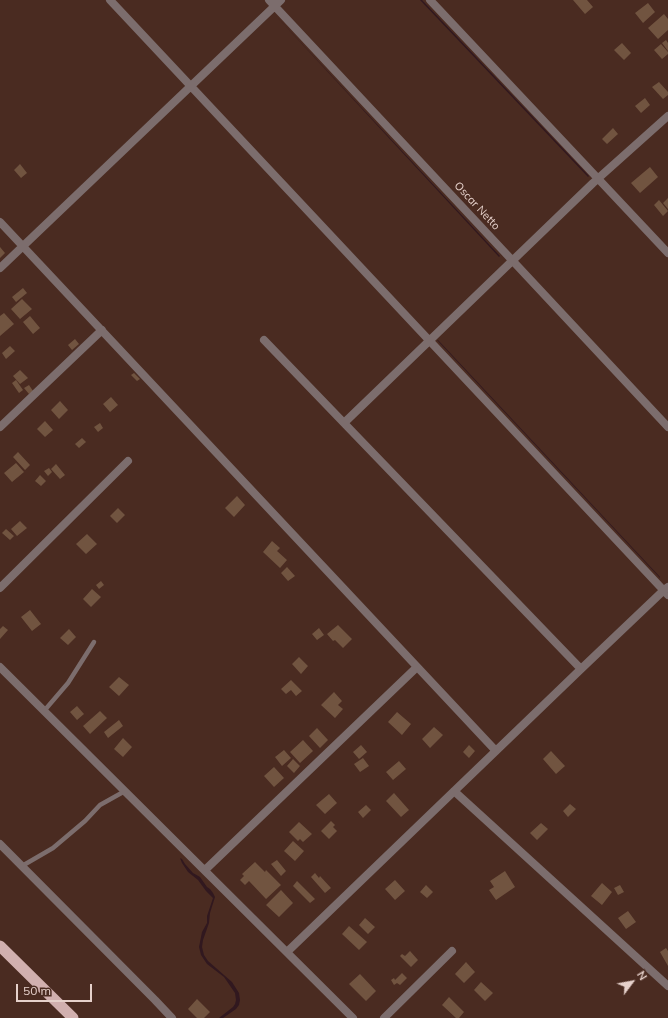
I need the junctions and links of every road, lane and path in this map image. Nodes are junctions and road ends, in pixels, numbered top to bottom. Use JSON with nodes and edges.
{"nodes":[{"id":1,"x":110,"y":0,"type":"edge"},
{"id":2,"x":430,"y":0,"type":"edge"},
{"id":3,"x":275,"y":2,"type":"edge"},
{"id":4,"x":190,"y":86,"type":"junction"},
{"id":5,"x":668,"y":116,"type":"edge"},
{"id":6,"x":598,"y":178,"type":"junction"},
{"id":7,"x":0,"y":222,"type":"edge"},
{"id":8,"x":23,"y":246,"type":"junction"},
{"id":9,"x":668,"y":253,"type":"edge"},
{"id":10,"x":512,"y":260,"type":"junction"},
{"id":11,"x":0,"y":268,"type":"edge"},
{"id":12,"x":102,"y":330,"type":"junction"},
{"id":13,"x":264,"y":340,"type":"dead end"},
{"id":14,"x":429,"y":340,"type":"junction"},
{"id":15,"x":344,"y":423,"type":"junction"},
{"id":16,"x":0,"y":427,"type":"edge"},
{"id":17,"x":668,"y":427,"type":"edge"},
{"id":18,"x":128,"y":461,"type":"dead end"},
{"id":19,"x":0,"y":588,"type":"edge"},
{"id":20,"x":667,"y":591,"type":"edge"},
{"id":21,"x":94,"y":642,"type":"dead end"},
{"id":22,"x":0,"y":667,"type":"edge"},
{"id":23,"x":417,"y":667,"type":"junction"},
{"id":24,"x":581,"y":669,"type":"junction"},
{"id":25,"x":44,"y":711,"type":"junction"},
{"id":26,"x":496,"y":751,"type":"junction"},
{"id":27,"x":125,"y":791,"type":"junction"},
{"id":28,"x":454,"y":791,"type":"junction"},
{"id":29,"x":0,"y":844,"type":"edge"},
{"id":30,"x":22,"y":866,"type":"junction"},
{"id":31,"x":205,"y":870,"type":"junction"},
{"id":32,"x":0,"y":946,"type":"edge"},
{"id":33,"x":452,"y":951,"type":"dead end"},
{"id":34,"x":287,"y":952,"type":"junction"},
{"id":35,"x":668,"y":986,"type":"edge"},
{"id":36,"x":73,"y":1018,"type":"edge"},
{"id":37,"x":172,"y":1018,"type":"edge"},
{"id":38,"x":353,"y":1018,"type":"edge"},
{"id":39,"x":384,"y":1018,"type":"edge"}],
"edges":[{"from":1,"to":4,"type":"street"},
{"from":2,"to":6,"type":"street"},
{"from":3,"to":4,"type":"street"},
{"from":3,"to":10,"type":"street","name":"Oscar Netto"},
{"from":4,"to":8,"type":"street"},
{"from":4,"to":14,"type":"street"},
{"from":5,"to":6,"type":"street"},
{"from":6,"to":9,"type":"street"},
{"from":6,"to":10,"type":"street"},
{"from":7,"to":8,"type":"street"},
{"from":8,"to":11,"type":"street"},
{"from":8,"to":12,"type":"street"},
{"from":10,"to":14,"type":"street"},
{"from":10,"to":17,"type":"street","name":"Oscar Netto"},
{"from":12,"to":16,"type":"street"},
{"from":12,"to":23,"type":"street"},
{"from":13,"to":15,"type":"street"},
{"from":14,"to":15,"type":"street"},
{"from":14,"to":20,"type":"street"},
{"from":15,"to":24,"type":"street"},
{"from":18,"to":19,"type":"street"},
{"from":20,"to":24,"type":"street"},
{"from":21,"to":25,"type":"lane"},
{"from":22,"to":25,"type":"street"},
{"from":23,"to":26,"type":"street"},
{"from":23,"to":31,"type":"street"},
{"from":24,"to":26,"type":"street"},
{"from":25,"to":27,"type":"street"},
{"from":26,"to":28,"type":"street"},
{"from":27,"to":30,"type":"lane"},
{"from":27,"to":31,"type":"street"},
{"from":28,"to":34,"type":"street"},
{"from":28,"to":35,"type":"street"},
{"from":29,"to":30,"type":"street"},
{"from":30,"to":37,"type":"street"},
{"from":31,"to":34,"type":"street"},
{"from":32,"to":36,"type":"highway"},
{"from":33,"to":39,"type":"street"},
{"from":34,"to":38,"type":"street"}]}
